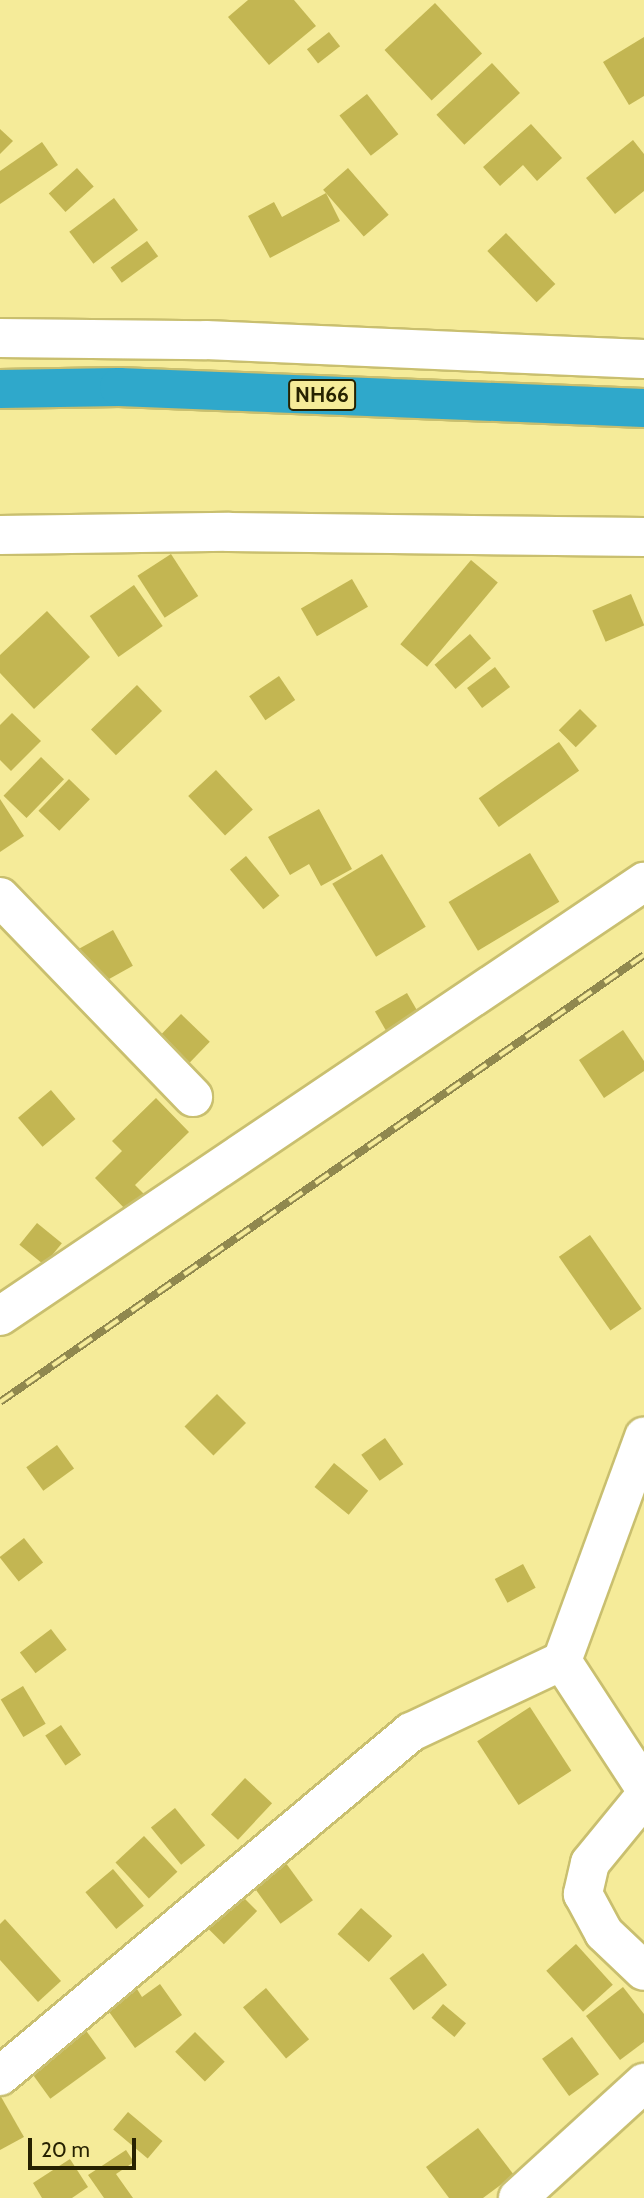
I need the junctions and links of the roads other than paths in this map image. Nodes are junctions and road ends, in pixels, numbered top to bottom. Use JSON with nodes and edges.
{"nodes":[{"id":1,"x":0,"y":338,"type":"edge"},
{"id":2,"x":644,"y":359,"type":"edge"},
{"id":3,"x":0,"y":388,"type":"edge"},
{"id":4,"x":644,"y":408,"type":"edge"},
{"id":5,"x":0,"y":535,"type":"edge"},
{"id":6,"x":644,"y":537,"type":"edge"},
{"id":7,"x":644,"y":882,"type":"edge"},
{"id":8,"x":0,"y":897,"type":"edge"},
{"id":9,"x":193,"y":1097,"type":"dead end"},
{"id":10,"x":0,"y":1316,"type":"edge"},
{"id":11,"x":644,"y":1437,"type":"edge"},
{"id":12,"x":562,"y":1661,"type":"junction"},
{"id":13,"x":644,"y":1787,"type":"edge"},
{"id":14,"x":644,"y":1797,"type":"edge"},
{"id":15,"x":644,"y":1971,"type":"edge"},
{"id":16,"x":0,"y":2076,"type":"edge"},
{"id":17,"x":644,"y":2082,"type":"edge"},
{"id":18,"x":517,"y":2198,"type":"edge"}],
"edges":[{"from":1,"to":2,"type":"street"},
{"from":3,"to":4,"type":"highway","number":"NH66"},
{"from":5,"to":6,"type":"street"},
{"from":7,"to":10,"type":"street"},
{"from":8,"to":9,"type":"street"},
{"from":11,"to":12,"type":"street"},
{"from":12,"to":13,"type":"street"},
{"from":12,"to":16,"type":"street"},
{"from":14,"to":15,"type":"street"},
{"from":17,"to":18,"type":"street"}]}
